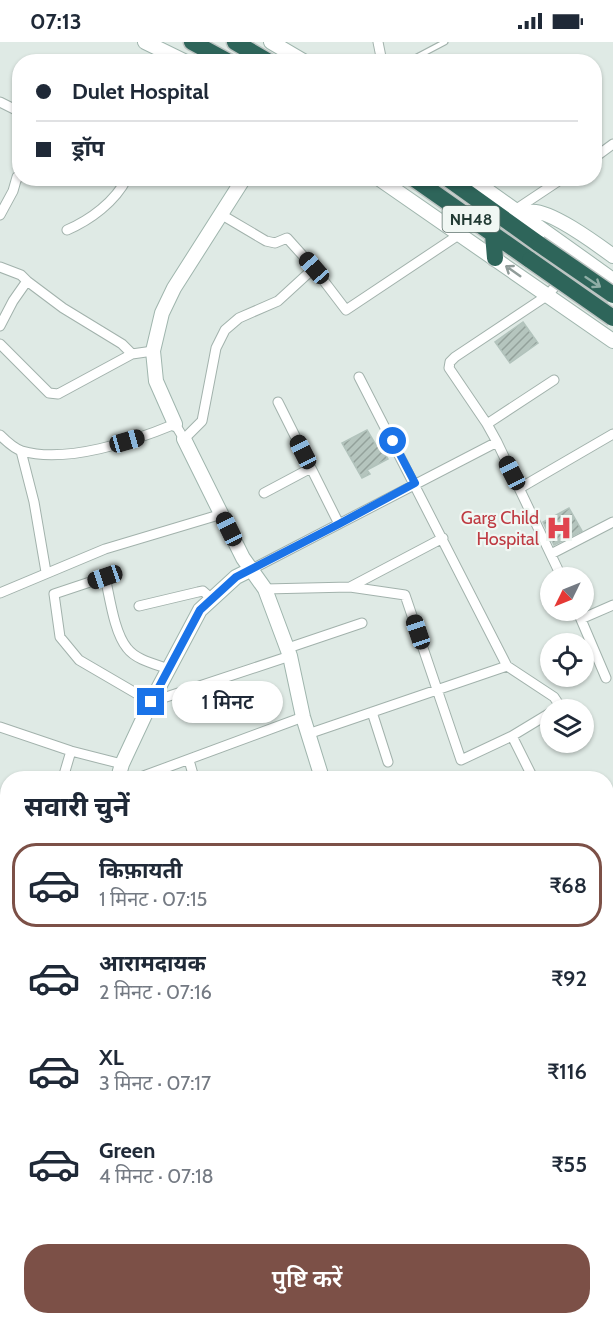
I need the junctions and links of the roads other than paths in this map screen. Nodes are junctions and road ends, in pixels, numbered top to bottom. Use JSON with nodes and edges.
{"nodes":[{"id":1,"x":145,"y":42,"type":"edge"},
{"id":2,"x":192,"y":42,"type":"edge"},
{"id":3,"x":235,"y":42,"type":"edge"},
{"id":4,"x":271,"y":42,"type":"edge"},
{"id":5,"x":445,"y":42,"type":"edge"},
{"id":6,"x":170,"y":54,"type":"edge"},
{"id":7,"x":214,"y":54,"type":"edge"},
{"id":8,"x":255,"y":54,"type":"edge"},
{"id":9,"x":291,"y":54,"type":"edge"},
{"id":10,"x":422,"y":54,"type":"edge"},
{"id":11,"x":14,"y":186,"type":"edge"},
{"id":12,"x":122,"y":186,"type":"edge"},
{"id":13,"x":239,"y":186,"type":"edge"},
{"id":14,"x":390,"y":186,"type":"edge"},
{"id":15,"x":424,"y":186,"type":"edge"},
{"id":16,"x":461,"y":186,"type":"edge"},
{"id":17,"x":480,"y":186,"type":"edge"},
{"id":18,"x":552,"y":186,"type":"edge"},
{"id":19,"x":0,"y":215,"type":"edge"},
{"id":20,"x":222,"y":215,"type":"junction"},
{"id":21,"x":514,"y":215,"type":"junction"},
{"id":22,"x":67,"y":230,"type":"dead end"},
{"id":23,"x":460,"y":234,"type":"junction"},
{"id":24,"x":493,"y":234,"type":"junction"},
{"id":25,"x":579,"y":256,"type":"junction"},
{"id":26,"x":613,"y":256,"type":"edge"},
{"id":27,"x":495,"y":258,"type":"junction"},
{"id":28,"x":0,"y":267,"type":"edge"},
{"id":29,"x":314,"y":268,"type":"junction"},
{"id":30,"x":27,"y":280,"type":"junction"},
{"id":31,"x":613,"y":280,"type":"edge"},
{"id":32,"x":613,"y":295,"type":"edge"},
{"id":33,"x":548,"y":296,"type":"junction"},
{"id":34,"x":613,"y":318,"type":"edge"},
{"id":35,"x":0,"y":326,"type":"edge"},
{"id":36,"x":613,"y":341,"type":"edge"},
{"id":37,"x":0,"y":344,"type":"edge"},
{"id":38,"x":153,"y":351,"type":"junction"},
{"id":39,"x":132,"y":354,"type":"junction"},
{"id":40,"x":359,"y":377,"type":"dead end"},
{"id":41,"x":554,"y":380,"type":"dead end"},
{"id":42,"x":278,"y":402,"type":"dead end"},
{"id":43,"x":175,"y":424,"type":"junction"},
{"id":44,"x":487,"y":424,"type":"junction"},
{"id":45,"x":613,"y":434,"type":"edge"},
{"id":46,"x":0,"y":435,"type":"edge"},
{"id":47,"x":184,"y":439,"type":"junction"},
{"id":48,"x":496,"y":442,"type":"junction"},
{"id":49,"x":21,"y":451,"type":"junction"},
{"id":50,"x":311,"y":468,"type":"junction"},
{"id":51,"x":415,"y":483,"type":"junction"},
{"id":52,"x":520,"y":488,"type":"junction"},
{"id":53,"x":264,"y":493,"type":"dead end"},
{"id":54,"x":222,"y":514,"type":"junction"},
{"id":55,"x":613,"y":522,"type":"edge"},
{"id":56,"x":339,"y":524,"type":"junction"},
{"id":57,"x":443,"y":538,"type":"junction"},
{"id":58,"x":551,"y":554,"type":"junction"},
{"id":59,"x":557,"y":567,"type":"edge"},
{"id":60,"x":252,"y":569,"type":"junction"},
{"id":61,"x":46,"y":572,"type":"junction"},
{"id":62,"x":350,"y":587,"type":"junction"},
{"id":63,"x":265,"y":589,"type":"junction"},
{"id":64,"x":0,"y":593,"type":"edge"},
{"id":65,"x":212,"y":599,"type":"junction"},
{"id":66,"x":613,"y":605,"type":"edge"},
{"id":67,"x":139,"y":606,"type":"dead end"},
{"id":68,"x":594,"y":611,"type":"edge"},
{"id":69,"x":582,"y":621,"type":"edge"},
{"id":70,"x":362,"y":623,"type":"dead end"},
{"id":71,"x":289,"y":652,"type":"junction"},
{"id":72,"x":507,"y":666,"type":"junction"},
{"id":73,"x":169,"y":669,"type":"junction"},
{"id":74,"x":606,"y":678,"type":"dead end"},
{"id":75,"x":436,"y":689,"type":"junction"},
{"id":76,"x":555,"y":699,"type":"edge"},
{"id":77,"x":151,"y":702,"type":"junction"},
{"id":78,"x":372,"y":712,"type":"junction"},
{"id":79,"x":303,"y":717,"type":"junction"},
{"id":80,"x":540,"y":719,"type":"edge"},
{"id":81,"x":0,"y":728,"type":"edge"},
{"id":82,"x":308,"y":734,"type":"junction"},
{"id":83,"x":512,"y":736,"type":"junction"},
{"id":84,"x":71,"y":751,"type":"junction"},
{"id":85,"x":189,"y":759,"type":"junction"},
{"id":86,"x":388,"y":762,"type":"dead end"},
{"id":87,"x":122,"y":764,"type":"junction"},
{"id":88,"x":65,"y":771,"type":"edge"},
{"id":89,"x":120,"y":771,"type":"edge"},
{"id":90,"x":157,"y":771,"type":"edge"},
{"id":91,"x":192,"y":771,"type":"edge"},
{"id":92,"x":320,"y":771,"type":"edge"},
{"id":93,"x":530,"y":771,"type":"edge"}],
"edges":[{"from":1,"to":6,"type":"street"},
{"from":2,"to":7,"type":"highway"},
{"from":3,"to":8,"type":"highway"},
{"from":4,"to":9,"type":"street"},
{"from":5,"to":10,"type":"lane"},
{"from":11,"to":19,"type":"street"},
{"from":12,"to":22,"type":"street"},
{"from":13,"to":20,"type":"street"},
{"from":14,"to":23,"type":"street"},
{"from":15,"to":24,"type":"highway","number":"NH48"},
{"from":16,"to":21,"type":"highway","number":"NH48"},
{"from":17,"to":21,"type":"street"},
{"from":18,"to":21,"type":"street"},
{"from":20,"to":29,"type":"street"},
{"from":20,"to":38,"type":"street"},
{"from":21,"to":25,"type":"street"},
{"from":21,"to":26,"type":"street"},
{"from":21,"to":32,"type":"highway","number":"NH48","one_way":true,"bridge":true},
{"from":23,"to":27,"type":"street"},
{"from":23,"to":29,"type":"street"},
{"from":24,"to":27,"type":"highway"},
{"from":24,"to":34,"type":"highway","number":"NH48","bridge":true},
{"from":25,"to":31,"type":"street"},
{"from":25,"to":33,"type":"street"},
{"from":33,"to":27,"type":"street","one_way":true},
{"from":28,"to":30,"type":"street"},
{"from":29,"to":47,"type":"street"},
{"from":30,"to":35,"type":"street"},
{"from":30,"to":39,"type":"street"},
{"from":33,"to":36,"type":"street"},
{"from":33,"to":44,"type":"street"},
{"from":37,"to":39,"type":"street"},
{"from":38,"to":39,"type":"street"},
{"from":38,"to":43,"type":"street"},
{"from":40,"to":51,"type":"street"},
{"from":41,"to":44,"type":"street"},
{"from":42,"to":50,"type":"street"},
{"from":43,"to":47,"type":"street"},
{"from":43,"to":49,"type":"street"},
{"from":44,"to":48,"type":"street"},
{"from":45,"to":52,"type":"street"},
{"from":46,"to":49,"type":"street"},
{"from":47,"to":54,"type":"street"},
{"from":48,"to":51,"type":"street"},
{"from":48,"to":52,"type":"street"},
{"from":49,"to":61,"type":"street"},
{"from":50,"to":53,"type":"street"},
{"from":50,"to":56,"type":"street"},
{"from":51,"to":56,"type":"street"},
{"from":51,"to":57,"type":"street"},
{"from":52,"to":58,"type":"street"},
{"from":54,"to":60,"type":"street"},
{"from":54,"to":61,"type":"street"},
{"from":55,"to":58,"type":"street"},
{"from":56,"to":60,"type":"street"},
{"from":57,"to":62,"type":"street"},
{"from":57,"to":72,"type":"street"},
{"from":58,"to":59,"type":"street"},
{"from":60,"to":63,"type":"street"},
{"from":60,"to":65,"type":"street"},
{"from":61,"to":64,"type":"street"},
{"from":62,"to":63,"type":"street"},
{"from":62,"to":75,"type":"street"},
{"from":63,"to":71,"type":"street"},
{"from":65,"to":67,"type":"street"},
{"from":65,"to":73,"type":"street"},
{"from":66,"to":68,"type":"street"},
{"from":69,"to":74,"type":"street"},
{"from":70,"to":71,"type":"street"},
{"from":71,"to":77,"type":"street"},
{"from":71,"to":79,"type":"street"},
{"from":72,"to":75,"type":"street"},
{"from":72,"to":76,"type":"street"},
{"from":73,"to":77,"type":"street"},
{"from":73,"to":77,"type":"street"},
{"from":75,"to":78,"type":"street"},
{"from":75,"to":83,"type":"street"},
{"from":77,"to":87,"type":"street"},
{"from":78,"to":82,"type":"street"},
{"from":78,"to":86,"type":"street"},
{"from":79,"to":82,"type":"street"},
{"from":79,"to":85,"type":"street"},
{"from":80,"to":83,"type":"street"},
{"from":81,"to":84,"type":"street"},
{"from":82,"to":92,"type":"street"},
{"from":83,"to":93,"type":"street"},
{"from":84,"to":87,"type":"street"},
{"from":84,"to":88,"type":"street"},
{"from":85,"to":90,"type":"street"},
{"from":85,"to":91,"type":"street"},
{"from":87,"to":89,"type":"street"}]}
